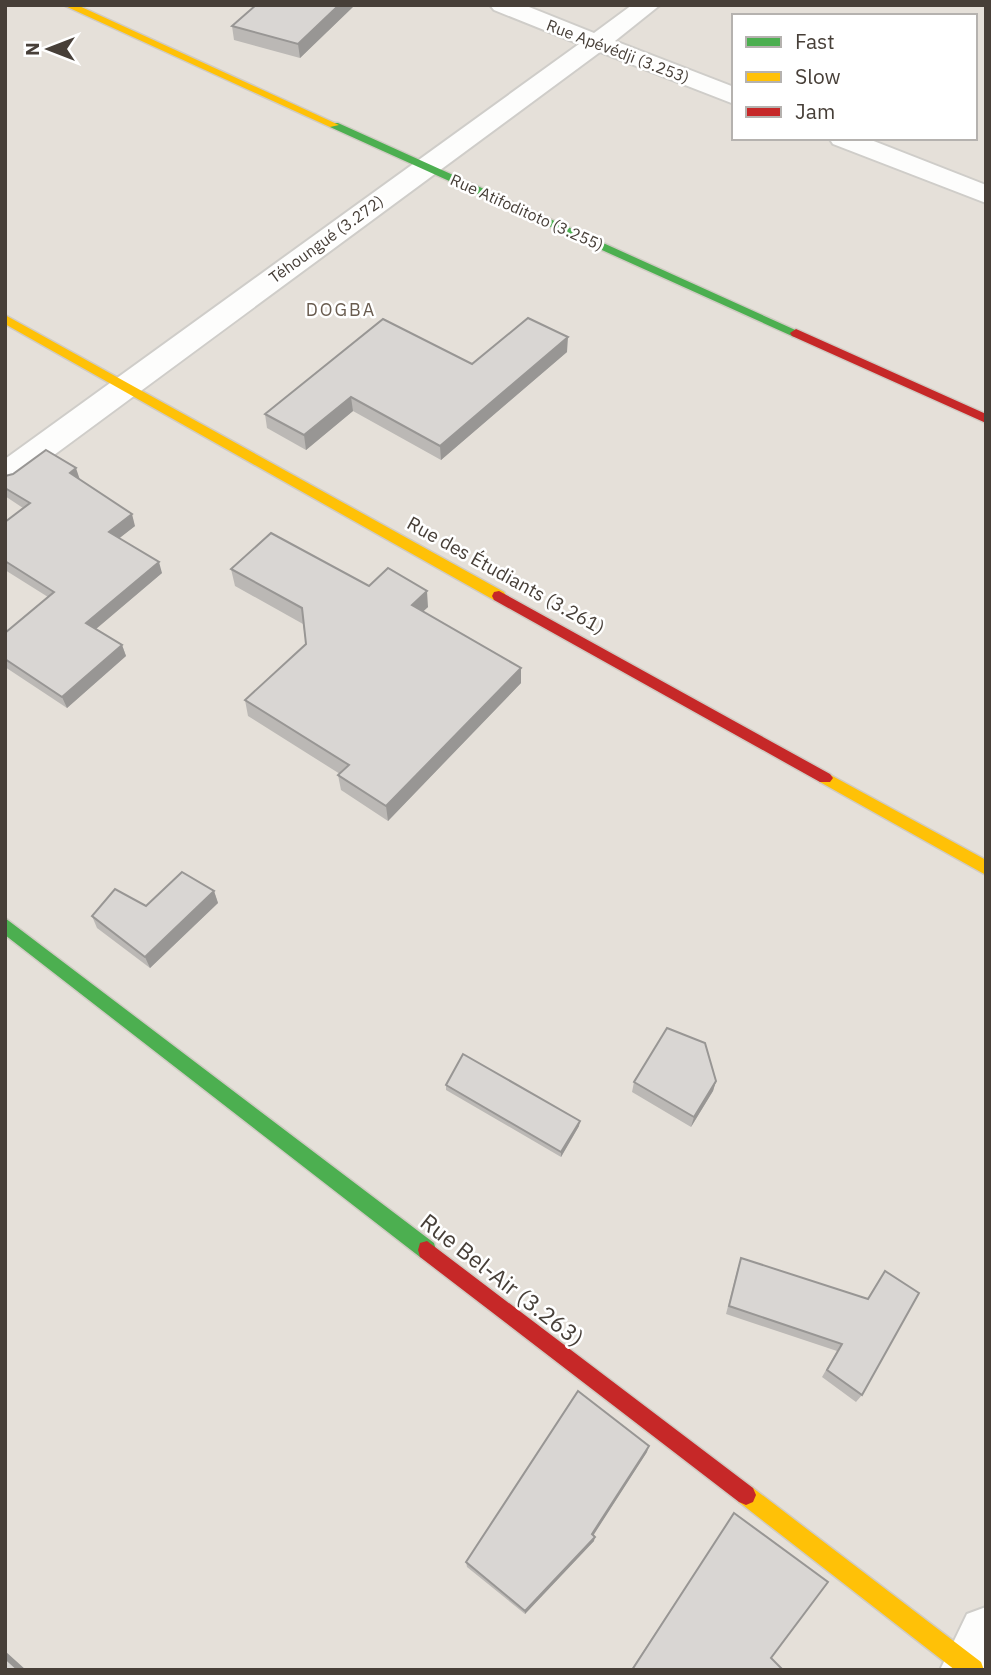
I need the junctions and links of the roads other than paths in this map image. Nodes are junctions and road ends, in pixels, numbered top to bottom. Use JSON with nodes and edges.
{"nodes":[{"id":1,"x":68,"y":5,"type":"edge"},
{"id":2,"x":502,"y":5,"type":"edge"},
{"id":3,"x":648,"y":5,"type":"edge"},
{"id":4,"x":599,"y":43,"type":"junction"},
{"id":5,"x":732,"y":95,"type":"edge"},
{"id":6,"x":847,"y":140,"type":"edge"},
{"id":7,"x":424,"y":166,"type":"junction"},
{"id":8,"x":986,"y":195,"type":"edge"},
{"id":9,"x":5,"y":319,"type":"edge"},
{"id":10,"x":125,"y":386,"type":"junction"},
{"id":11,"x":986,"y":419,"type":"edge"},
{"id":12,"x":5,"y":475,"type":"edge"},
{"id":13,"x":986,"y":868,"type":"edge"},
{"id":14,"x":5,"y":925,"type":"edge"},
{"id":15,"x":974,"y":1660,"type":"edge"}],
"edges":[{"from":1,"to":7,"type":"street","name":"Rue Atifoditoto (3.255)"},
{"from":2,"to":4,"type":"street","name":"Rue Apévédji (3.253)"},
{"from":3,"to":4,"type":"street","name":"Téhoungué (3.272)"},
{"from":4,"to":5,"type":"street","name":"Rue Apévédji (3.253)"},
{"from":4,"to":7,"type":"street","name":"Téhoungué (3.272)"},
{"from":6,"to":8,"type":"street"},
{"from":7,"to":10,"type":"street","name":"Téhoungué (3.272)"},
{"from":7,"to":11,"type":"street","name":"Rue Atifoditoto (3.255)"},
{"from":9,"to":10,"type":"street","name":"Rue des Étudiants (3.261)"},
{"from":10,"to":12,"type":"street","name":"Téhoungué (3.272)"},
{"from":10,"to":13,"type":"street","name":"Rue des Étudiants (3.261)"},
{"from":14,"to":15,"type":"street","name":"Rue Bel-Air (3.263)"}]}
